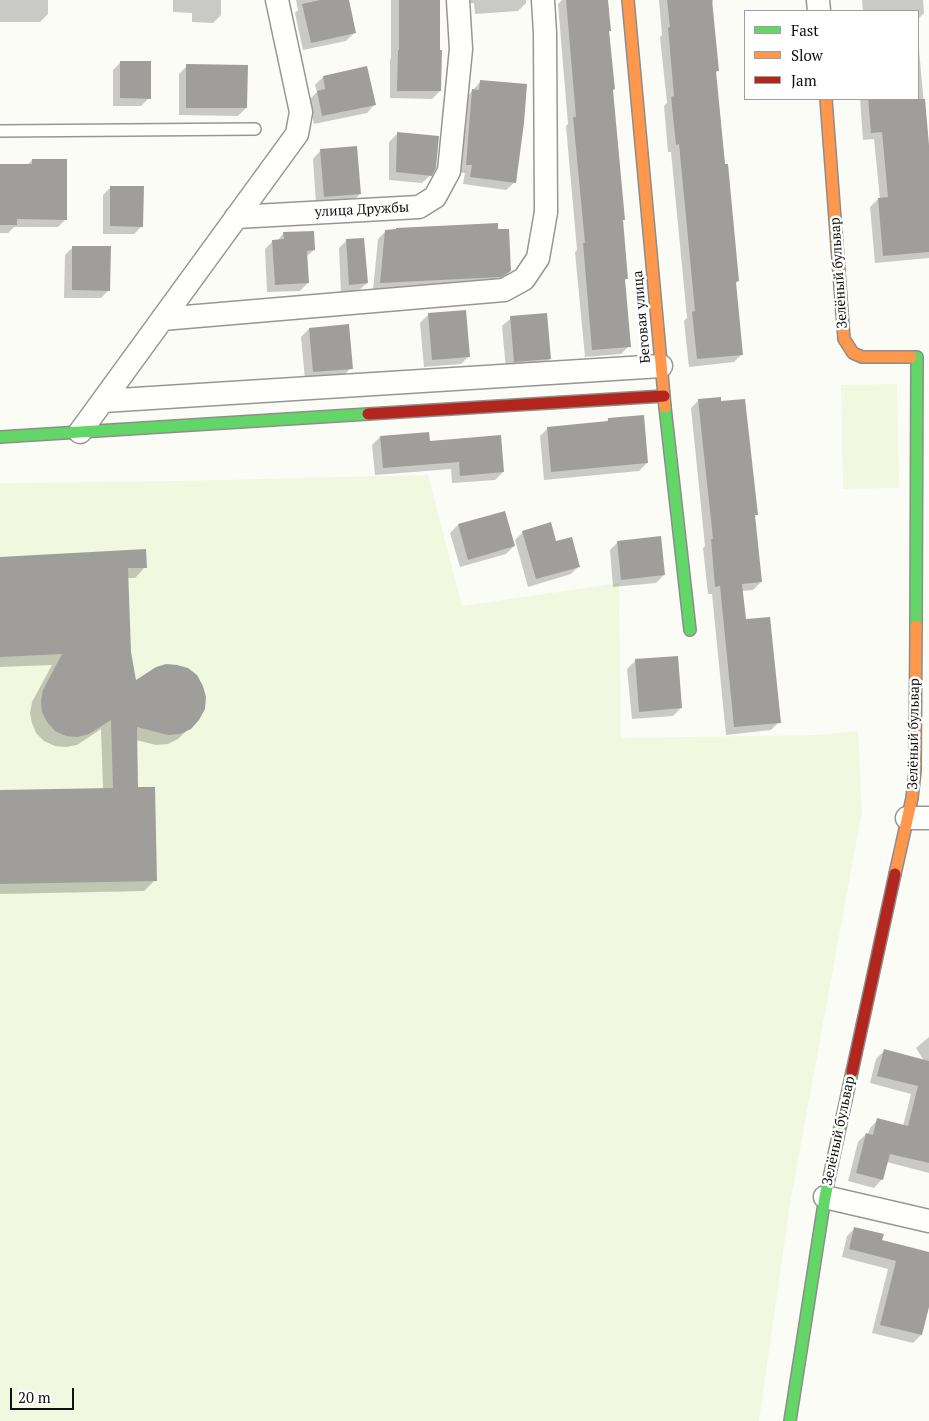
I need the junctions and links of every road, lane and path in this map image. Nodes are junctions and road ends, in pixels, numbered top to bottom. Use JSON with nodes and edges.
{"nodes":[{"id":1,"x":277,"y":0,"type":"edge"},
{"id":2,"x":458,"y":0,"type":"edge"},
{"id":3,"x":544,"y":0,"type":"edge"},
{"id":4,"x":628,"y":0,"type":"edge"},
{"id":5,"x":826,"y":100,"type":"edge"},
{"id":6,"x":255,"y":129,"type":"dead end"},
{"id":7,"x":0,"y":131,"type":"edge"},
{"id":8,"x":236,"y":218,"type":"junction"},
{"id":9,"x":162,"y":319,"type":"junction"},
{"id":10,"x":923,"y":357,"type":"edge"},
{"id":11,"x":661,"y":366,"type":"junction"},
{"id":12,"x":664,"y":396,"type":"junction"},
{"id":13,"x":103,"y":401,"type":"junction"},
{"id":14,"x":80,"y":432,"type":"junction"},
{"id":15,"x":0,"y":437,"type":"edge"},
{"id":16,"x":690,"y":630,"type":"dead end"},
{"id":17,"x":922,"y":771,"type":"edge"},
{"id":18,"x":918,"y":818,"type":"edge"},
{"id":19,"x":825,"y":1197,"type":"junction"},
{"id":20,"x":929,"y":1221,"type":"edge"},
{"id":21,"x":790,"y":1421,"type":"edge"}],
"edges":[{"from":1,"to":8,"type":"street"},
{"from":2,"to":8,"type":"street","name":"улица Дружбы"},
{"from":3,"to":9,"type":"street"},
{"from":4,"to":11,"type":"street","name":"Беговая улица"},
{"from":5,"to":10,"type":"street","name":"Зелёный бульвар"},
{"from":6,"to":7,"type":"lane"},
{"from":8,"to":9,"type":"street"},
{"from":9,"to":13,"type":"street"},
{"from":10,"to":17,"type":"street","name":"Зелёный бульвар"},
{"from":11,"to":12,"type":"street","name":"Беговая улица"},
{"from":11,"to":13,"type":"street"},
{"from":12,"to":14,"type":"street"},
{"from":12,"to":16,"type":"street","name":"Беговая улица"},
{"from":13,"to":14,"type":"street"},
{"from":14,"to":15,"type":"street"},
{"from":17,"to":18,"type":"street","name":"Зелёный бульвар"},
{"from":18,"to":19,"type":"street","name":"Зелёный бульвар"},
{"from":19,"to":20,"type":"street"},
{"from":19,"to":21,"type":"street","name":"Зелёный бульвар"}]}
